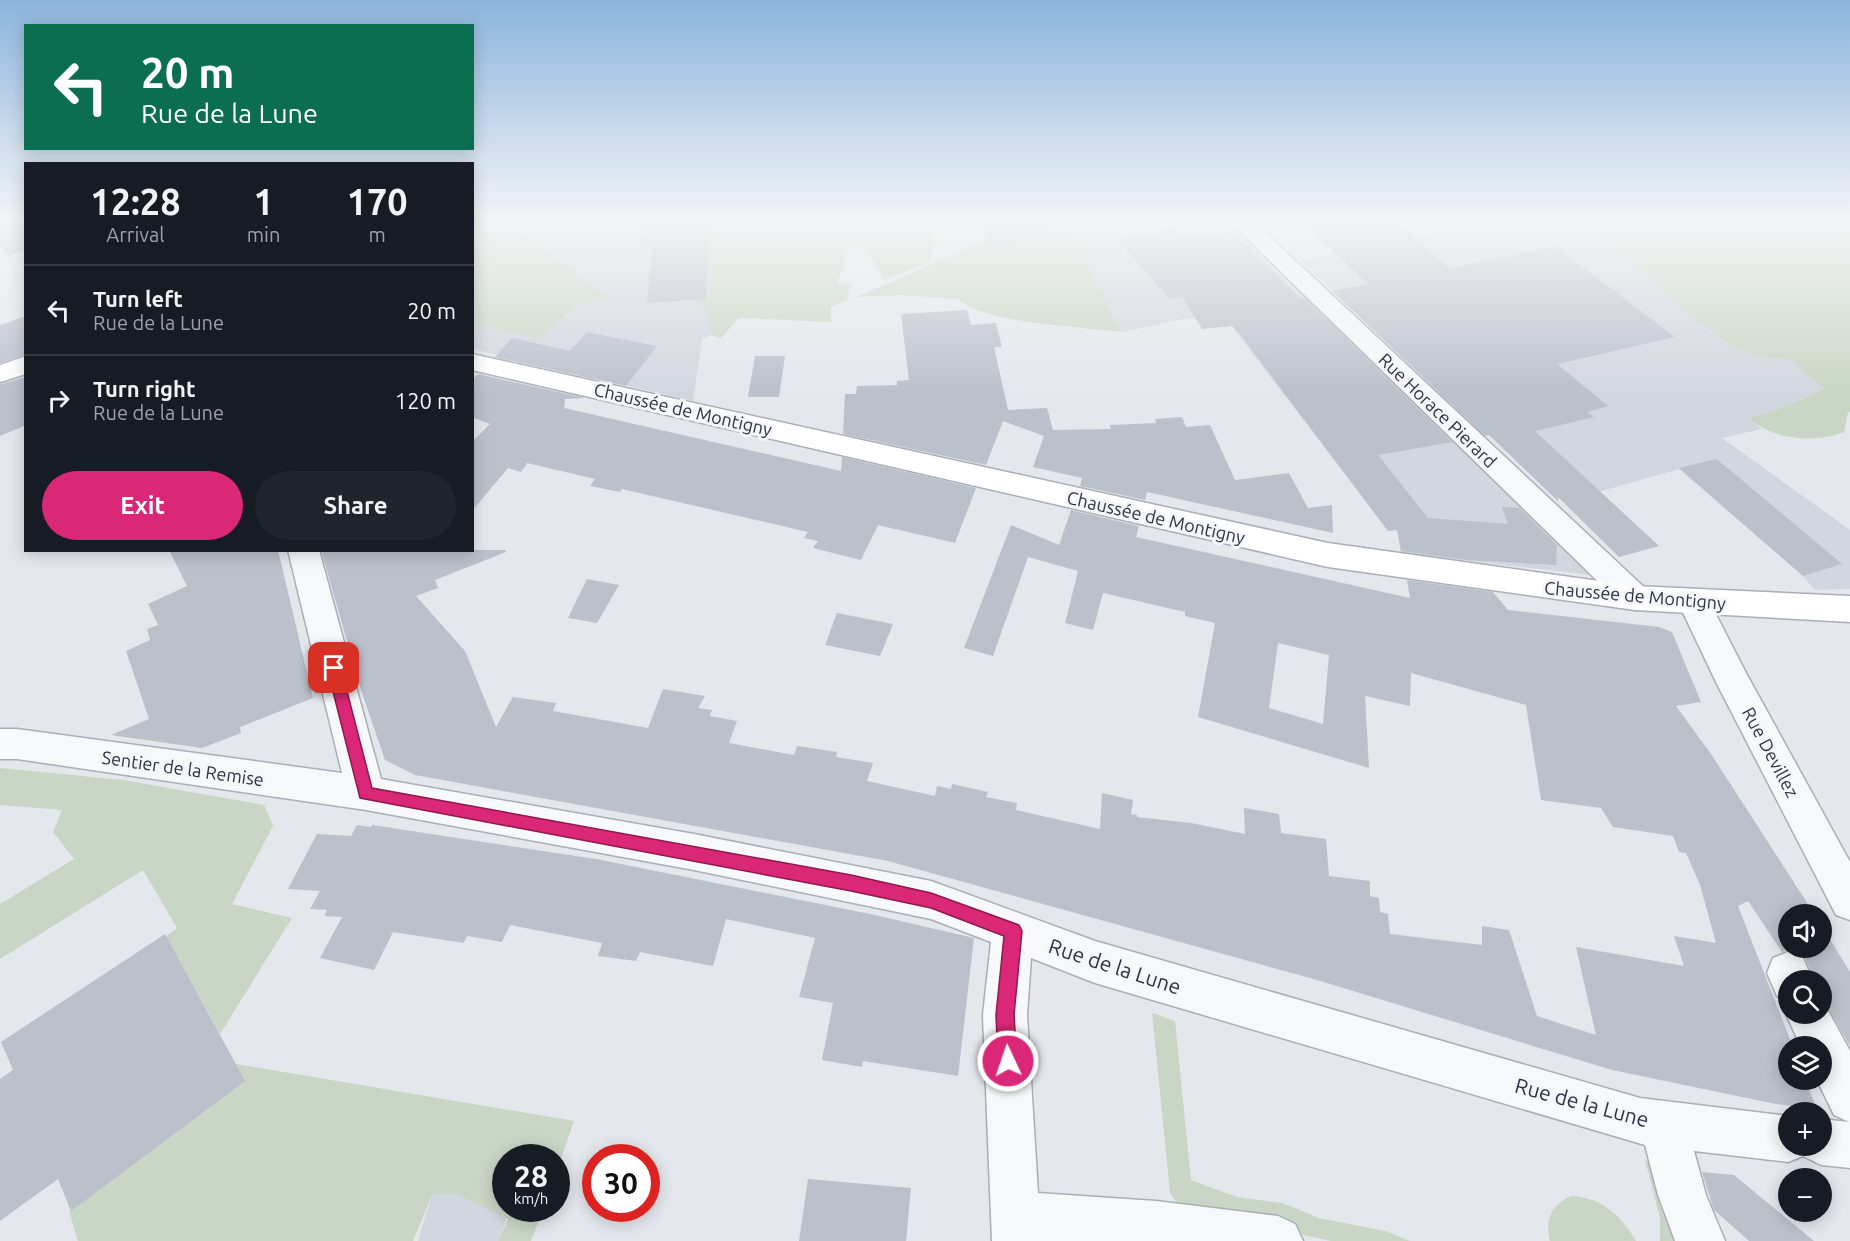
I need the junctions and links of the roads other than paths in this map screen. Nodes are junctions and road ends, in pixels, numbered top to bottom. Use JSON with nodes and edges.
{"nodes":[{"id":1,"x":1304,"y":278,"type":"edge"},
{"id":2,"x":474,"y":362,"type":"edge"},
{"id":3,"x":24,"y":365,"type":"edge"},
{"id":4,"x":0,"y":375,"type":"edge"},
{"id":5,"x":304,"y":552,"type":"edge"},
{"id":6,"x":1635,"y":598,"type":"junction"},
{"id":7,"x":1694,"y":602,"type":"junction"},
{"id":8,"x":1850,"y":609,"type":"edge"},
{"id":9,"x":0,"y":744,"type":"edge"},
{"id":10,"x":366,"y":793,"type":"junction"},
{"id":11,"x":1850,"y":901,"type":"edge"},
{"id":12,"x":1013,"y":931,"type":"junction"},
{"id":13,"x":1813,"y":1024,"type":"edge"},
{"id":14,"x":1850,"y":1100,"type":"edge"},
{"id":15,"x":1663,"y":1124,"type":"junction"},
{"id":16,"x":1778,"y":1138,"type":"edge"},
{"id":17,"x":1832,"y":1143,"type":"edge"},
{"id":18,"x":1850,"y":1145,"type":"edge"},
{"id":19,"x":1015,"y":1211,"type":"edge"},
{"id":20,"x":1278,"y":1241,"type":"edge"},
{"id":21,"x":1700,"y":1241,"type":"edge"}],
"edges":[{"from":1,"to":6,"type":"street","name":"Rue Horace Pierard"},
{"from":2,"to":6,"type":"main road","name":"Chaussée de Montigny"},
{"from":3,"to":4,"type":"main road"},
{"from":5,"to":10,"type":"street"},
{"from":6,"to":7,"type":"main road","name":"Chaussée de Montigny"},
{"from":7,"to":8,"type":"main road","name":"Chaussée de Montigny"},
{"from":7,"to":11,"type":"street","name":"Rue Devillez"},
{"from":9,"to":10,"type":"street","name":"Sentier de la Remise"},
{"from":10,"to":12,"type":"street","name":"Rue de la Lune"},
{"from":12,"to":15,"type":"street","name":"Rue de la Lune"},
{"from":12,"to":19,"type":"street"},
{"from":13,"to":14,"type":"street"},
{"from":15,"to":16,"type":"street","name":"Rue de la Lune"},
{"from":15,"to":21,"type":"street"},
{"from":17,"to":18,"type":"street"},
{"from":19,"to":20,"type":"street"}]}
